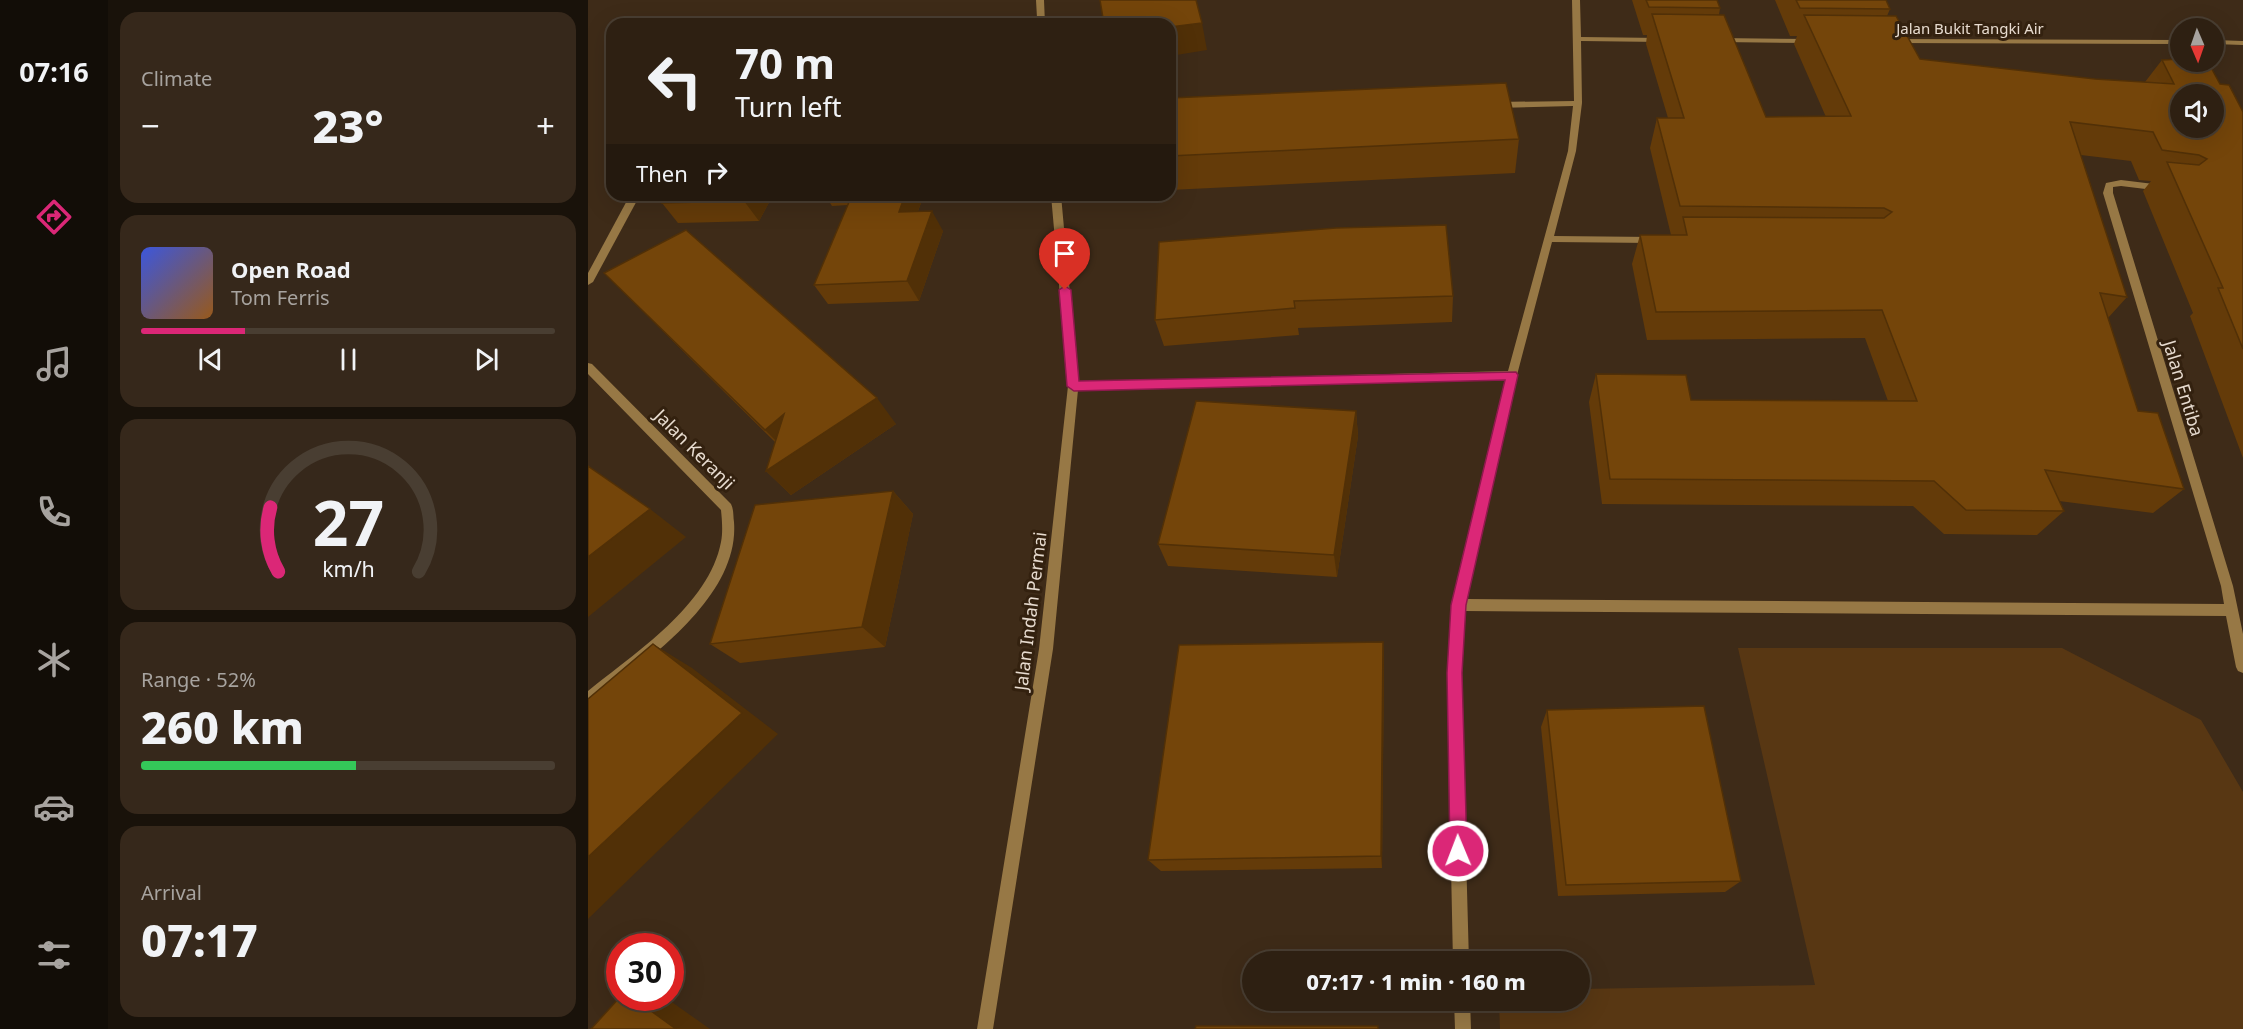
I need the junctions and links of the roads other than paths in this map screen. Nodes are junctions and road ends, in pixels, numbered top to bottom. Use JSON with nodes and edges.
{"nodes":[{"id":1,"x":1040,"y":0,"type":"edge"},
{"id":2,"x":1576,"y":0,"type":"edge"},
{"id":3,"x":1040,"y":18,"type":"edge"},
{"id":4,"x":1579,"y":39,"type":"junction"},
{"id":5,"x":1673,"y":40,"type":"edge"},
{"id":6,"x":1709,"y":40,"type":"edge"},
{"id":7,"x":1827,"y":41,"type":"edge"},
{"id":8,"x":1886,"y":41,"type":"edge"},
{"id":9,"x":2170,"y":42,"type":"edge"},
{"id":10,"x":2224,"y":42,"type":"edge"},
{"id":11,"x":2243,"y":42,"type":"edge"},
{"id":12,"x":1578,"y":103,"type":"junction"},
{"id":13,"x":1485,"y":106,"type":"edge"},
{"id":14,"x":2175,"y":189,"type":"edge"},
{"id":15,"x":632,"y":201,"type":"edge"},
{"id":16,"x":1057,"y":201,"type":"edge"},
{"id":17,"x":1549,"y":239,"type":"junction"},
{"id":18,"x":1667,"y":240,"type":"edge"},
{"id":19,"x":588,"y":282,"type":"edge"},
{"id":20,"x":588,"y":367,"type":"edge"},
{"id":21,"x":1512,"y":375,"type":"junction"},
{"id":22,"x":1074,"y":386,"type":"junction"},
{"id":23,"x":1459,"y":605,"type":"junction"},
{"id":24,"x":2232,"y":610,"type":"junction"},
{"id":25,"x":2243,"y":666,"type":"edge"},
{"id":26,"x":588,"y":699,"type":"edge"},
{"id":27,"x":1461,"y":951,"type":"edge"},
{"id":28,"x":1462,"y":1011,"type":"edge"},
{"id":29,"x":985,"y":1029,"type":"edge"},
{"id":30,"x":1463,"y":1029,"type":"edge"}],
"edges":[{"from":1,"to":3,"type":"street"},
{"from":2,"to":4,"type":"street"},
{"from":4,"to":5,"type":"street"},
{"from":4,"to":12,"type":"street"},
{"from":6,"to":7,"type":"street"},
{"from":8,"to":9,"type":"street","name":"Jalan Bukit Tangki Air"},
{"from":10,"to":11,"type":"street"},
{"from":12,"to":13,"type":"street"},
{"from":12,"to":17,"type":"street"},
{"from":14,"to":24,"type":"street","name":"Jalan Entiba"},
{"from":15,"to":19,"type":"street"},
{"from":16,"to":22,"type":"street","name":"Jalan Indah Permai"},
{"from":17,"to":18,"type":"street"},
{"from":17,"to":21,"type":"street"},
{"from":20,"to":26,"type":"street","name":"Jalan Keranji"},
{"from":21,"to":22,"type":"street"},
{"from":21,"to":23,"type":"street"},
{"from":22,"to":29,"type":"street","name":"Jalan Indah Permai"},
{"from":23,"to":24,"type":"street"},
{"from":23,"to":27,"type":"street"},
{"from":24,"to":25,"type":"street","name":"Jalan Entiba"},
{"from":28,"to":30,"type":"street"}]}
